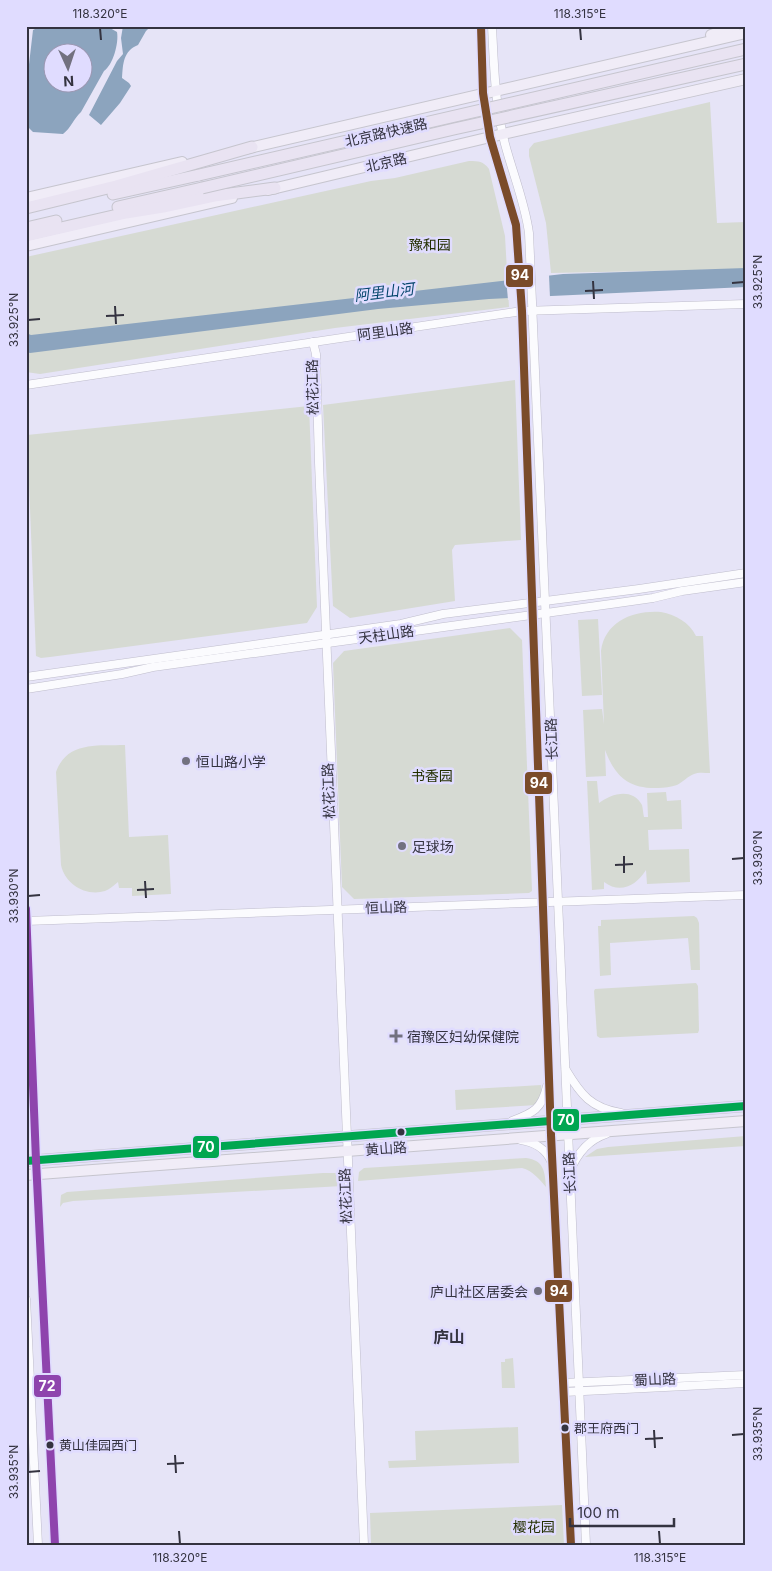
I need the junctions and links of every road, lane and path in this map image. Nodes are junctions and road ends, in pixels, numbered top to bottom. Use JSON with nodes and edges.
{"nodes":[{"id":1,"x":480,"y":26,"type":"edge"},
{"id":2,"x":492,"y":26,"type":"edge"},
{"id":3,"x":736,"y":26,"type":"edge"},
{"id":4,"x":746,"y":33,"type":"edge"},
{"id":5,"x":746,"y":49,"type":"edge"},
{"id":6,"x":669,"y":50,"type":"junction"},
{"id":7,"x":746,"y":64,"type":"edge"},
{"id":8,"x":746,"y":81,"type":"edge"},
{"id":9,"x":496,"y":90,"type":"junction"},
{"id":10,"x":483,"y":94,"type":"junction"},
{"id":11,"x":503,"y":134,"type":"junction"},
{"id":12,"x":490,"y":137,"type":"junction"},
{"id":13,"x":252,"y":147,"type":"junction"},
{"id":14,"x":276,"y":188,"type":"junction"},
{"id":15,"x":26,"y":198,"type":"edge"},
{"id":16,"x":26,"y":208,"type":"edge"},
{"id":17,"x":26,"y":214,"type":"edge"},
{"id":18,"x":26,"y":228,"type":"edge"},
{"id":19,"x":26,"y":236,"type":"edge"},
{"id":20,"x":26,"y":246,"type":"edge"},
{"id":21,"x":746,"y":304,"type":"edge"},
{"id":22,"x":522,"y":311,"type":"junction"},
{"id":23,"x":533,"y":311,"type":"junction"},
{"id":24,"x":313,"y":342,"type":"junction"},
{"id":25,"x":26,"y":385,"type":"edge"},
{"id":26,"x":746,"y":573,"type":"edge"},
{"id":27,"x":746,"y":582,"type":"edge"},
{"id":28,"x":545,"y":601,"type":"junction"},
{"id":29,"x":532,"y":602,"type":"junction"},
{"id":30,"x":545,"y":613,"type":"junction"},
{"id":31,"x":532,"y":614,"type":"junction"},
{"id":32,"x":324,"y":639,"type":"junction"},
{"id":33,"x":26,"y":677,"type":"edge"},
{"id":34,"x":26,"y":689,"type":"edge"},
{"id":35,"x":746,"y":890,"type":"edge"},
{"id":36,"x":746,"y":894,"type":"edge"},
{"id":37,"x":557,"y":899,"type":"junction"},
{"id":38,"x":543,"y":900,"type":"junction"},
{"id":39,"x":335,"y":907,"type":"junction"},
{"id":40,"x":26,"y":908,"type":"edge"},
{"id":41,"x":26,"y":916,"type":"edge"},
{"id":42,"x":26,"y":921,"type":"edge"},
{"id":43,"x":564,"y":1067,"type":"junction"},
{"id":44,"x":549,"y":1074,"type":"junction"},
{"id":45,"x":746,"y":1106,"type":"edge"},
{"id":46,"x":630,"y":1114,"type":"junction"},
{"id":47,"x":567,"y":1119,"type":"junction"},
{"id":48,"x":551,"y":1120,"type":"junction"},
{"id":49,"x":746,"y":1122,"type":"edge"},
{"id":50,"x":506,"y":1124,"type":"junction"},
{"id":51,"x":616,"y":1131,"type":"junction"},
{"id":52,"x":567,"y":1134,"type":"junction"},
{"id":53,"x":551,"y":1135,"type":"junction"},
{"id":54,"x":345,"y":1136,"type":"junction"},
{"id":55,"x":512,"y":1138,"type":"junction"},
{"id":56,"x":345,"y":1151,"type":"junction"},
{"id":57,"x":31,"y":1160,"type":"edge"},
{"id":58,"x":553,"y":1169,"type":"junction"},
{"id":59,"x":569,"y":1172,"type":"junction"},
{"id":60,"x":32,"y":1175,"type":"edge"},
{"id":61,"x":26,"y":1299,"type":"edge"},
{"id":62,"x":45,"y":1327,"type":"junction"},
{"id":63,"x":28,"y":1328,"type":"junction"},
{"id":64,"x":746,"y":1375,"type":"edge"},
{"id":65,"x":746,"y":1383,"type":"edge"},
{"id":66,"x":564,"y":1387,"type":"junction"},
{"id":67,"x":579,"y":1387,"type":"junction"},
{"id":68,"x":48,"y":1413,"type":"junction"},
{"id":69,"x":31,"y":1414,"type":"junction"},
{"id":70,"x":38,"y":1545,"type":"edge"},
{"id":71,"x":55,"y":1545,"type":"edge"},
{"id":72,"x":359,"y":1545,"type":"edge"},
{"id":73,"x":364,"y":1545,"type":"edge"},
{"id":74,"x":571,"y":1545,"type":"edge"},
{"id":75,"x":586,"y":1545,"type":"edge"}],
"edges":[{"from":1,"to":10,"type":"street","name":"长江路"},
{"from":2,"to":9,"type":"street","name":"长江路"},
{"from":3,"to":6,"type":"main road"},
{"from":4,"to":6,"type":"main road"},
{"from":5,"to":17,"type":"highway","name":"北京路快速路","bridge":true},
{"from":6,"to":9,"type":"main road"},
{"from":7,"to":18,"type":"highway","name":"北京路快速路","bridge":true},
{"from":8,"to":11,"type":"main road","name":"北京路"},
{"from":9,"to":10,"type":"main road"},
{"from":9,"to":11,"type":"street","name":"长江路"},
{"from":10,"to":12,"type":"street","name":"长江路"},
{"from":10,"to":13,"type":"main road"},
{"from":11,"to":12,"type":"main road","name":"北京路"},
{"from":11,"to":23,"type":"street","name":"长江路"},
{"from":12,"to":14,"type":"main road","name":"北京路"},
{"from":12,"to":22,"type":"street","name":"长江路"},
{"from":13,"to":15,"type":"main road"},
{"from":13,"to":16,"type":"highway"},
{"from":14,"to":19,"type":"highway"},
{"from":14,"to":20,"type":"main road","name":"北京路"},
{"from":21,"to":23,"type":"street","name":"阿里山路"},
{"from":22,"to":23,"type":"street","name":"阿里山路"},
{"from":22,"to":24,"type":"street","name":"阿里山路"},
{"from":22,"to":29,"type":"street","name":"长江路"},
{"from":23,"to":28,"type":"street","name":"长江路"},
{"from":24,"to":25,"type":"street","name":"阿里山路"},
{"from":24,"to":32,"type":"street","name":"松花江路"},
{"from":26,"to":28,"type":"street","name":"天柱山路"},
{"from":27,"to":30,"type":"street","name":"天柱山路"},
{"from":28,"to":29,"type":"street","name":"天柱山路"},
{"from":28,"to":30,"type":"street","name":"长江路"},
{"from":29,"to":31,"type":"street","name":"长江路"},
{"from":29,"to":32,"type":"street","name":"天柱山路"},
{"from":30,"to":31,"type":"street","name":"天柱山路"},
{"from":30,"to":37,"type":"street","name":"长江路"},
{"from":31,"to":32,"type":"street","name":"天柱山路"},
{"from":31,"to":38,"type":"street","name":"长江路"},
{"from":32,"to":33,"type":"street","name":"天柱山路"},
{"from":32,"to":34,"type":"street","name":"天柱山路"},
{"from":32,"to":39,"type":"street","name":"松花江路"},
{"from":35,"to":37,"type":"street","name":"恒山路"},
{"from":36,"to":37,"type":"street","name":"恒山路"},
{"from":37,"to":38,"type":"street","name":"恒山路"},
{"from":37,"to":43,"type":"street","name":"长江路"},
{"from":38,"to":39,"type":"street","name":"恒山路"},
{"from":38,"to":44,"type":"street","name":"长江路"},
{"from":39,"to":41,"type":"street","name":"恒山路"},
{"from":39,"to":42,"type":"street","name":"恒山路"},
{"from":39,"to":54,"type":"street","name":"松花江路"},
{"from":40,"to":41,"type":"street"},
{"from":41,"to":42,"type":"street"},
{"from":42,"to":57,"type":"street"},
{"from":43,"to":46,"type":"street"},
{"from":43,"to":47,"type":"street","name":"长江路"},
{"from":44,"to":48,"type":"street","name":"长江路"},
{"from":44,"to":50,"type":"street"},
{"from":45,"to":46,"type":"main road","name":"黄山路"},
{"from":46,"to":47,"type":"main road","name":"黄山路"},
{"from":47,"to":48,"type":"main road","name":"黄山路"},
{"from":47,"to":52,"type":"street","name":"长江路"},
{"from":48,"to":50,"type":"main road","name":"黄山路"},
{"from":48,"to":53,"type":"street","name":"长江路"},
{"from":49,"to":51,"type":"main road","name":"黄山路"},
{"from":50,"to":54,"type":"main road","name":"黄山路"},
{"from":51,"to":52,"type":"main road","name":"黄山路"},
{"from":51,"to":59,"type":"street"},
{"from":52,"to":53,"type":"main road","name":"黄山路"},
{"from":52,"to":59,"type":"street","name":"长江路"},
{"from":53,"to":55,"type":"main road","name":"黄山路"},
{"from":53,"to":58,"type":"street","name":"长江路"},
{"from":54,"to":56,"type":"street","name":"松花江路"},
{"from":54,"to":57,"type":"main road","name":"黄山路"},
{"from":55,"to":56,"type":"main road","name":"黄山路"},
{"from":55,"to":58,"type":"street"},
{"from":56,"to":60,"type":"main road","name":"黄山路"},
{"from":56,"to":72,"type":"street","name":"松花江路"},
{"from":56,"to":73,"type":"street","name":"松花江路"},
{"from":57,"to":60,"type":"street"},
{"from":58,"to":66,"type":"street","name":"长江路"},
{"from":59,"to":67,"type":"street","name":"长江路"},
{"from":60,"to":62,"type":"street"},
{"from":61,"to":63,"type":"street"},
{"from":62,"to":63,"type":"street"},
{"from":62,"to":68,"type":"street"},
{"from":63,"to":69,"type":"street"},
{"from":64,"to":67,"type":"street","name":"蜀山路"},
{"from":65,"to":67,"type":"street","name":"蜀山路"},
{"from":66,"to":67,"type":"street","name":"蜀山路"},
{"from":66,"to":74,"type":"street","name":"长江路"},
{"from":67,"to":75,"type":"street","name":"长江路"},
{"from":68,"to":69,"type":"street"},
{"from":68,"to":71,"type":"street"},
{"from":69,"to":70,"type":"street"}]}
